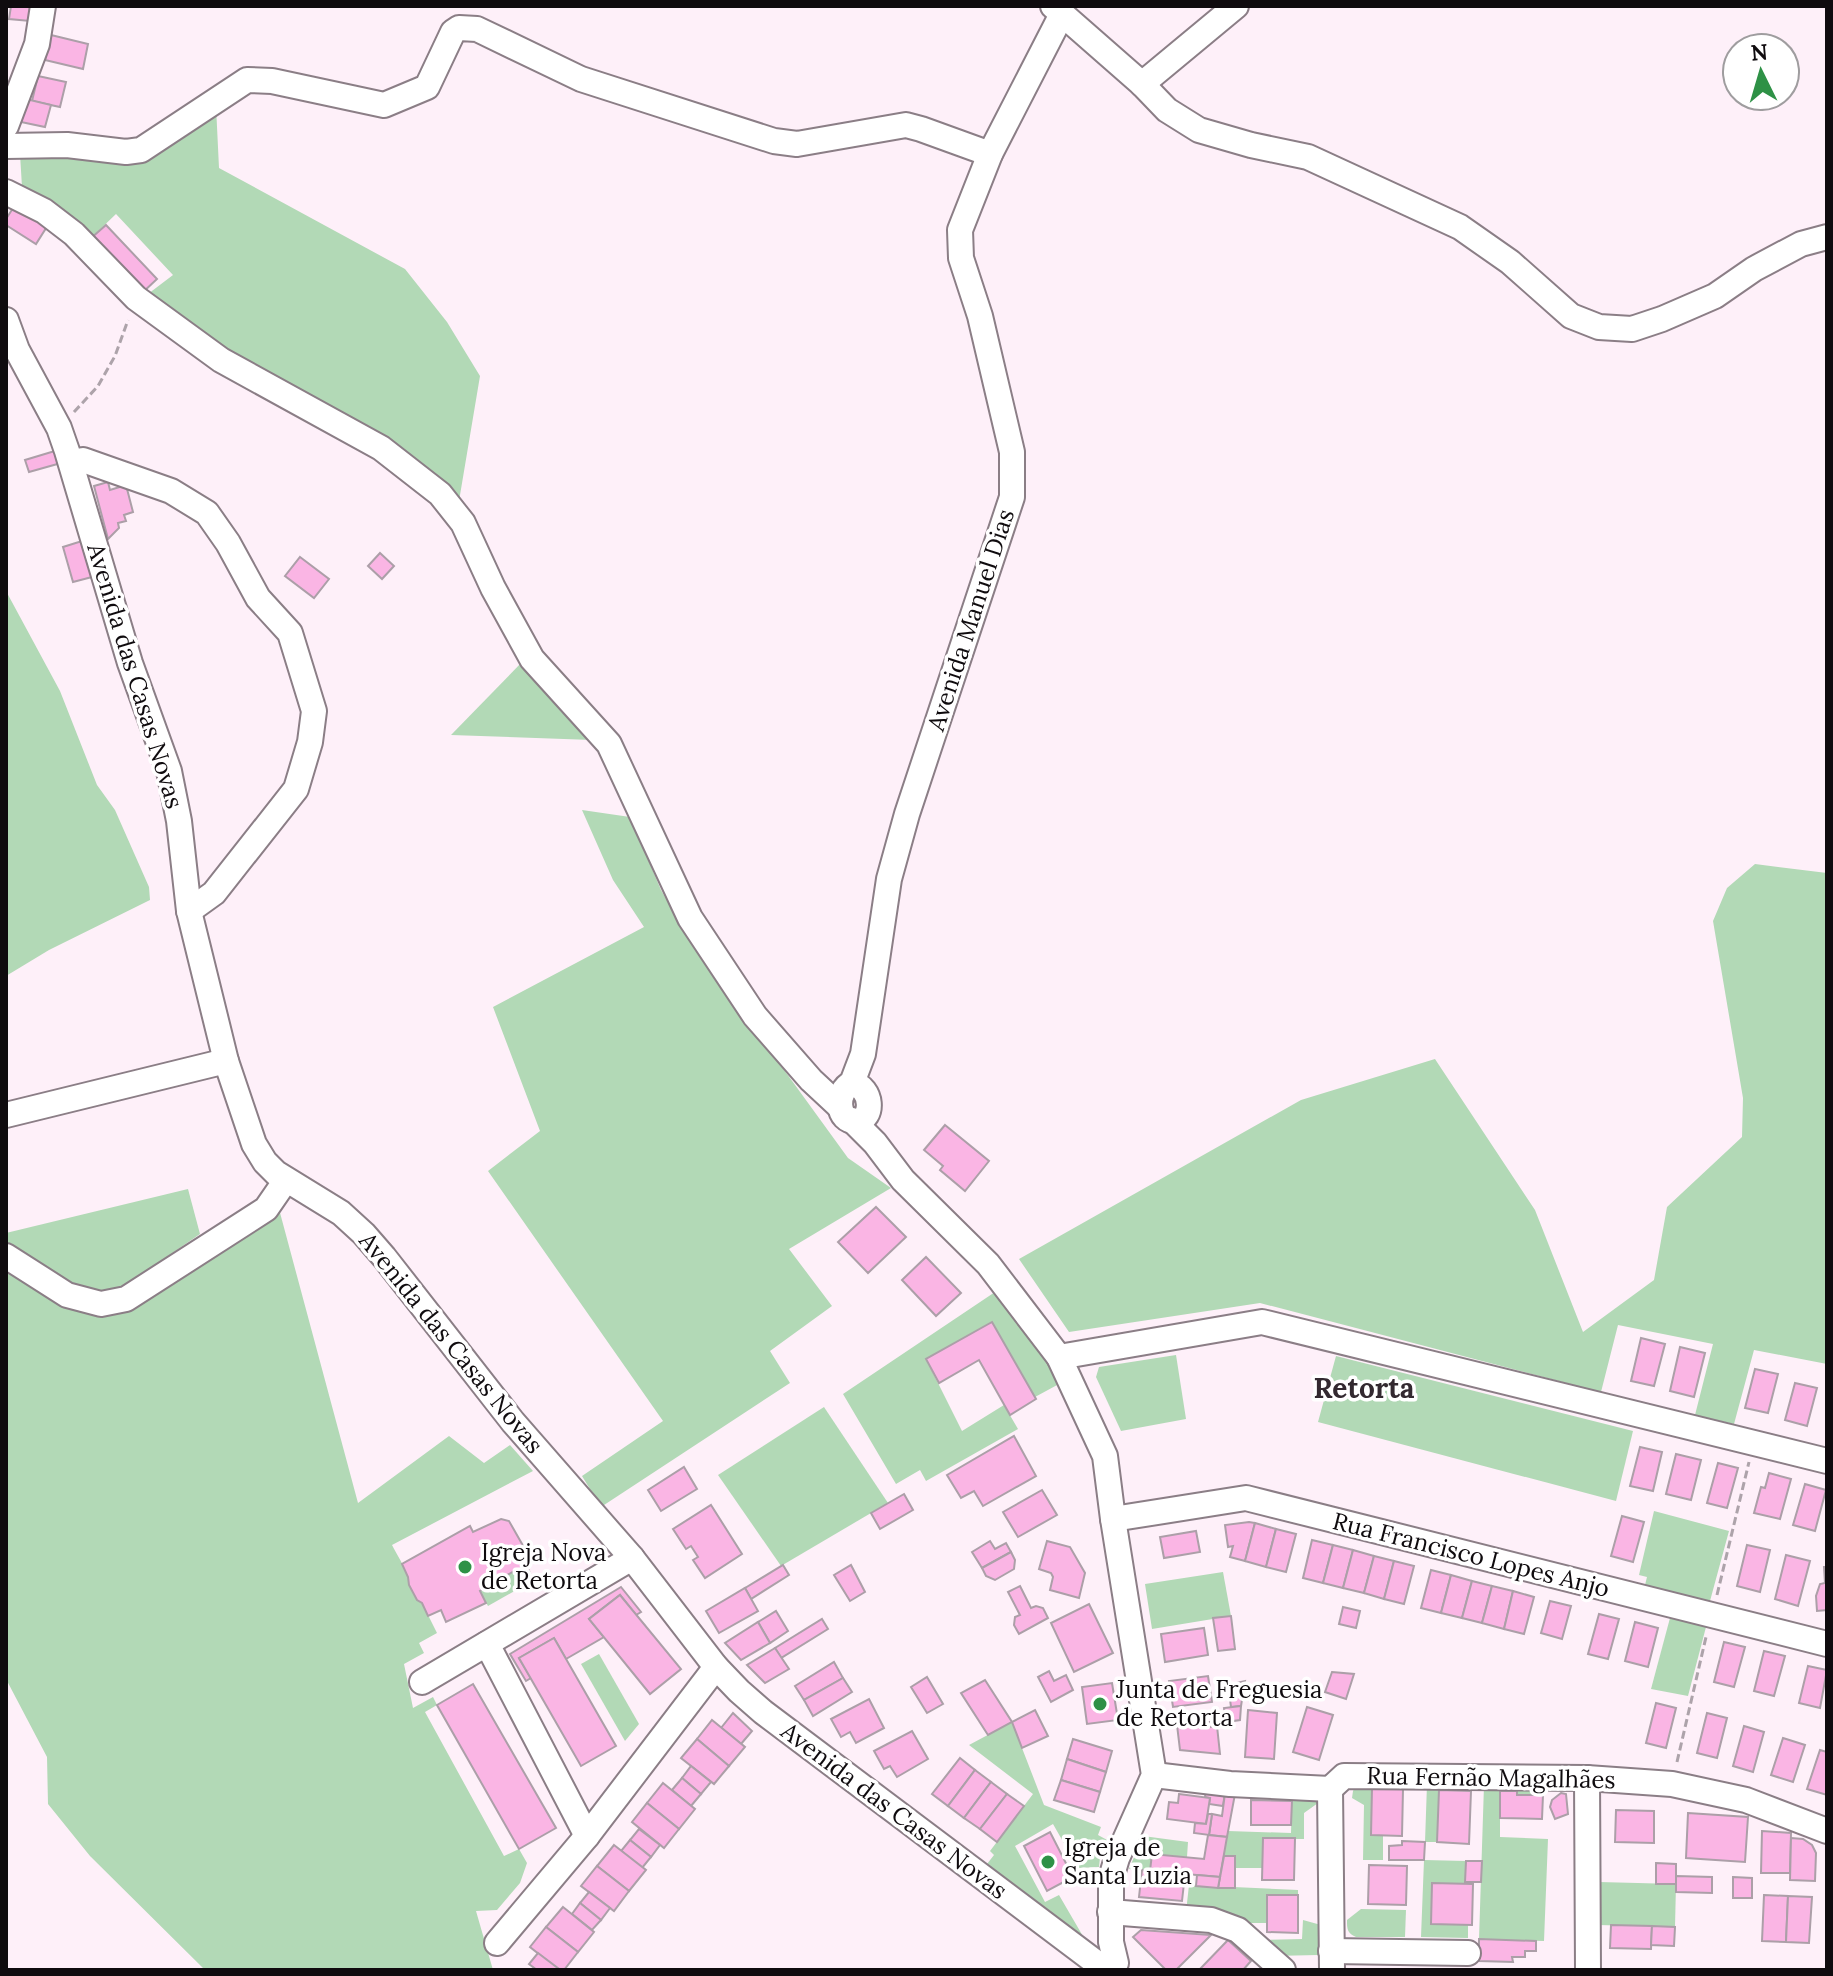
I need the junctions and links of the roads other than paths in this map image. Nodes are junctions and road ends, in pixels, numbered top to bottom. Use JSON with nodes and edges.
{"nodes":[{"id":1,"x":43,"y":6,"type":"edge"},
{"id":2,"x":1236,"y":6,"type":"edge"},
{"id":3,"x":1057,"y":10,"type":"edge"},
{"id":4,"x":457,"y":17,"type":"edge"},
{"id":5,"x":1142,"y":84,"type":"junction"},
{"id":6,"x":6,"y":126,"type":"edge"},
{"id":7,"x":6,"y":146,"type":"edge"},
{"id":8,"x":990,"y":154,"type":"junction"},
{"id":9,"x":6,"y":192,"type":"edge"},
{"id":10,"x":1827,"y":237,"type":"edge"},
{"id":11,"x":6,"y":320,"type":"edge"},
{"id":12,"x":71,"y":462,"type":"junction"},
{"id":13,"x":189,"y":911,"type":"junction"},
{"id":14,"x":226,"y":1061,"type":"junction"},
{"id":15,"x":854,"y":1100,"type":"junction"},
{"id":16,"x":6,"y":1115,"type":"edge"},
{"id":17,"x":286,"y":1180,"type":"junction"},
{"id":18,"x":6,"y":1256,"type":"edge"},
{"id":19,"x":1059,"y":1357,"type":"junction"},
{"id":20,"x":1827,"y":1461,"type":"edge"},
{"id":21,"x":1113,"y":1519,"type":"junction"},
{"id":22,"x":632,"y":1558,"type":"junction"},
{"id":23,"x":487,"y":1644,"type":"junction"},
{"id":24,"x":1827,"y":1644,"type":"edge"},
{"id":25,"x":716,"y":1667,"type":"junction"},
{"id":26,"x":422,"y":1682,"type":"dead end"},
{"id":27,"x":1154,"y":1775,"type":"junction"},
{"id":28,"x":1587,"y":1778,"type":"junction"},
{"id":29,"x":1330,"y":1789,"type":"junction"},
{"id":30,"x":1827,"y":1831,"type":"edge"},
{"id":31,"x":587,"y":1836,"type":"junction"},
{"id":32,"x":1110,"y":1912,"type":"junction"},
{"id":33,"x":497,"y":1943,"type":"dead end"},
{"id":34,"x":1468,"y":1953,"type":"dead end"},
{"id":35,"x":1331,"y":1961,"type":"edge"},
{"id":36,"x":1112,"y":1968,"type":"edge"},
{"id":37,"x":1283,"y":1970,"type":"edge"},
{"id":38,"x":1588,"y":1970,"type":"edge"}],
"edges":[{"from":1,"to":6,"type":"street"},
{"from":2,"to":5,"type":"street"},
{"from":3,"to":5,"type":"street"},
{"from":3,"to":8,"type":"street","name":"Avenida Manuel Dias"},
{"from":4,"to":7,"type":"street"},
{"from":4,"to":8,"type":"street"},
{"from":5,"to":10,"type":"street"},
{"from":8,"to":15,"type":"street","name":"Avenida Manuel Dias"},
{"from":9,"to":15,"type":"street"},
{"from":11,"to":12,"type":"street","name":"Avenida das Casas Novas"},
{"from":12,"to":13,"type":"street","name":"Avenida das Casas Novas"},
{"from":12,"to":13,"type":"street"},
{"from":13,"to":14,"type":"street","name":"Avenida das Casas Novas"},
{"from":14,"to":16,"type":"street"},
{"from":14,"to":17,"type":"street","name":"Avenida das Casas Novas"},
{"from":15,"to":19,"type":"street"},
{"from":17,"to":18,"type":"street"},
{"from":17,"to":22,"type":"street","name":"Avenida das Casas Novas"},
{"from":19,"to":20,"type":"street"},
{"from":19,"to":21,"type":"street"},
{"from":21,"to":24,"type":"street","name":"Rua Francisco Lopes Anjo"},
{"from":21,"to":27,"type":"street"},
{"from":22,"to":23,"type":"street"},
{"from":22,"to":25,"type":"street","name":"Avenida das Casas Novas"},
{"from":23,"to":26,"type":"street"},
{"from":23,"to":31,"type":"street"},
{"from":25,"to":31,"type":"street"},
{"from":25,"to":36,"type":"street","name":"Avenida das Casas Novas"},
{"from":27,"to":29,"type":"street","name":"Rua Fernão Magalhães"},
{"from":27,"to":32,"type":"street"},
{"from":28,"to":29,"type":"street","name":"Rua Fernão Magalhães"},
{"from":28,"to":30,"type":"street","name":"Rua Fernão Magalhães"},
{"from":28,"to":38,"type":"street"},
{"from":29,"to":35,"type":"street"},
{"from":31,"to":33,"type":"street"},
{"from":32,"to":36,"type":"street"},
{"from":32,"to":37,"type":"street"},
{"from":34,"to":35,"type":"street"}]}
